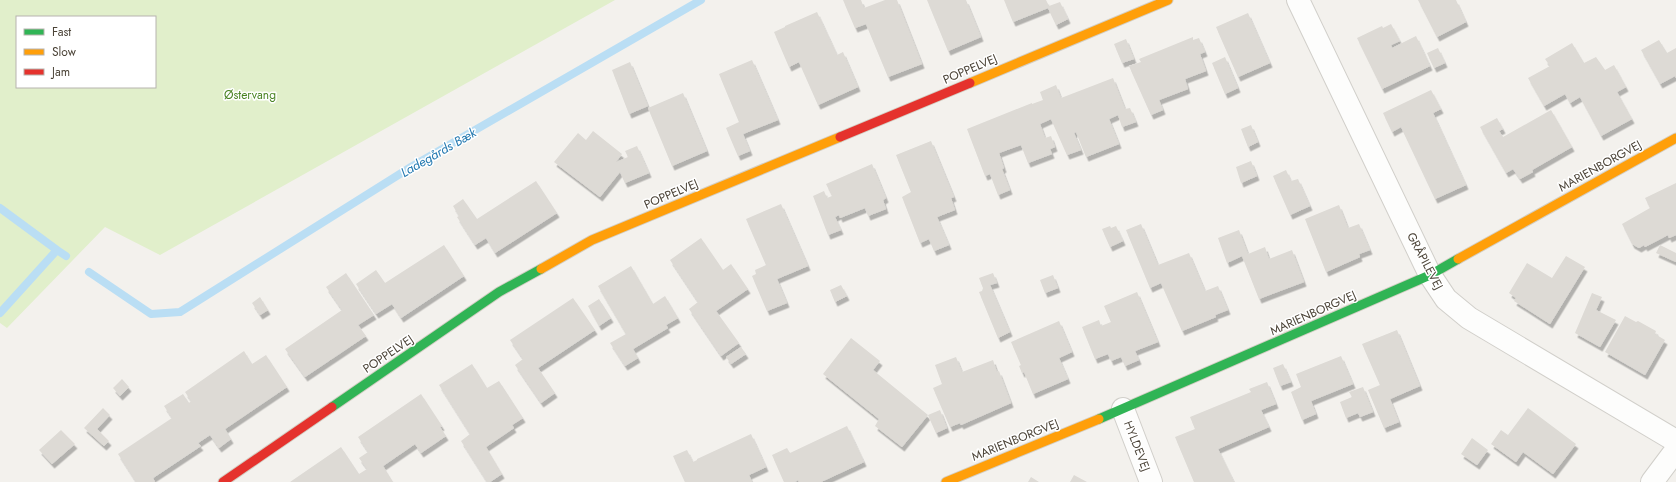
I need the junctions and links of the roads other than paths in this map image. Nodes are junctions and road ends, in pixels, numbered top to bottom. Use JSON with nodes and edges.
{"nodes":[{"id":1,"x":1168,"y":0,"type":"edge"},
{"id":2,"x":1298,"y":0,"type":"edge"},
{"id":3,"x":1676,"y":138,"type":"edge"},
{"id":4,"x":1430,"y":275,"type":"junction"},
{"id":5,"x":1123,"y":409,"type":"junction"},
{"id":6,"x":1676,"y":441,"type":"edge"},
{"id":7,"x":1676,"y":450,"type":"edge"},
{"id":8,"x":223,"y":482,"type":"edge"},
{"id":9,"x":946,"y":482,"type":"edge"},
{"id":10,"x":1151,"y":482,"type":"edge"},
{"id":11,"x":1652,"y":482,"type":"edge"}],
"edges":[{"from":1,"to":8,"type":"street","name":"POPPELVEJ"},
{"from":2,"to":4,"type":"street","name":"GRÅPILEVEJ"},
{"from":3,"to":4,"type":"street","name":"MARIENBORGVEJ"},
{"from":4,"to":5,"type":"street","name":"MARIENBORGVEJ"},
{"from":4,"to":6,"type":"street","name":"GRÅPILEVEJ"},
{"from":5,"to":9,"type":"street","name":"MARIENBORGVEJ"},
{"from":5,"to":10,"type":"street","name":"HYLDEVEJ"},
{"from":7,"to":11,"type":"street"}]}
